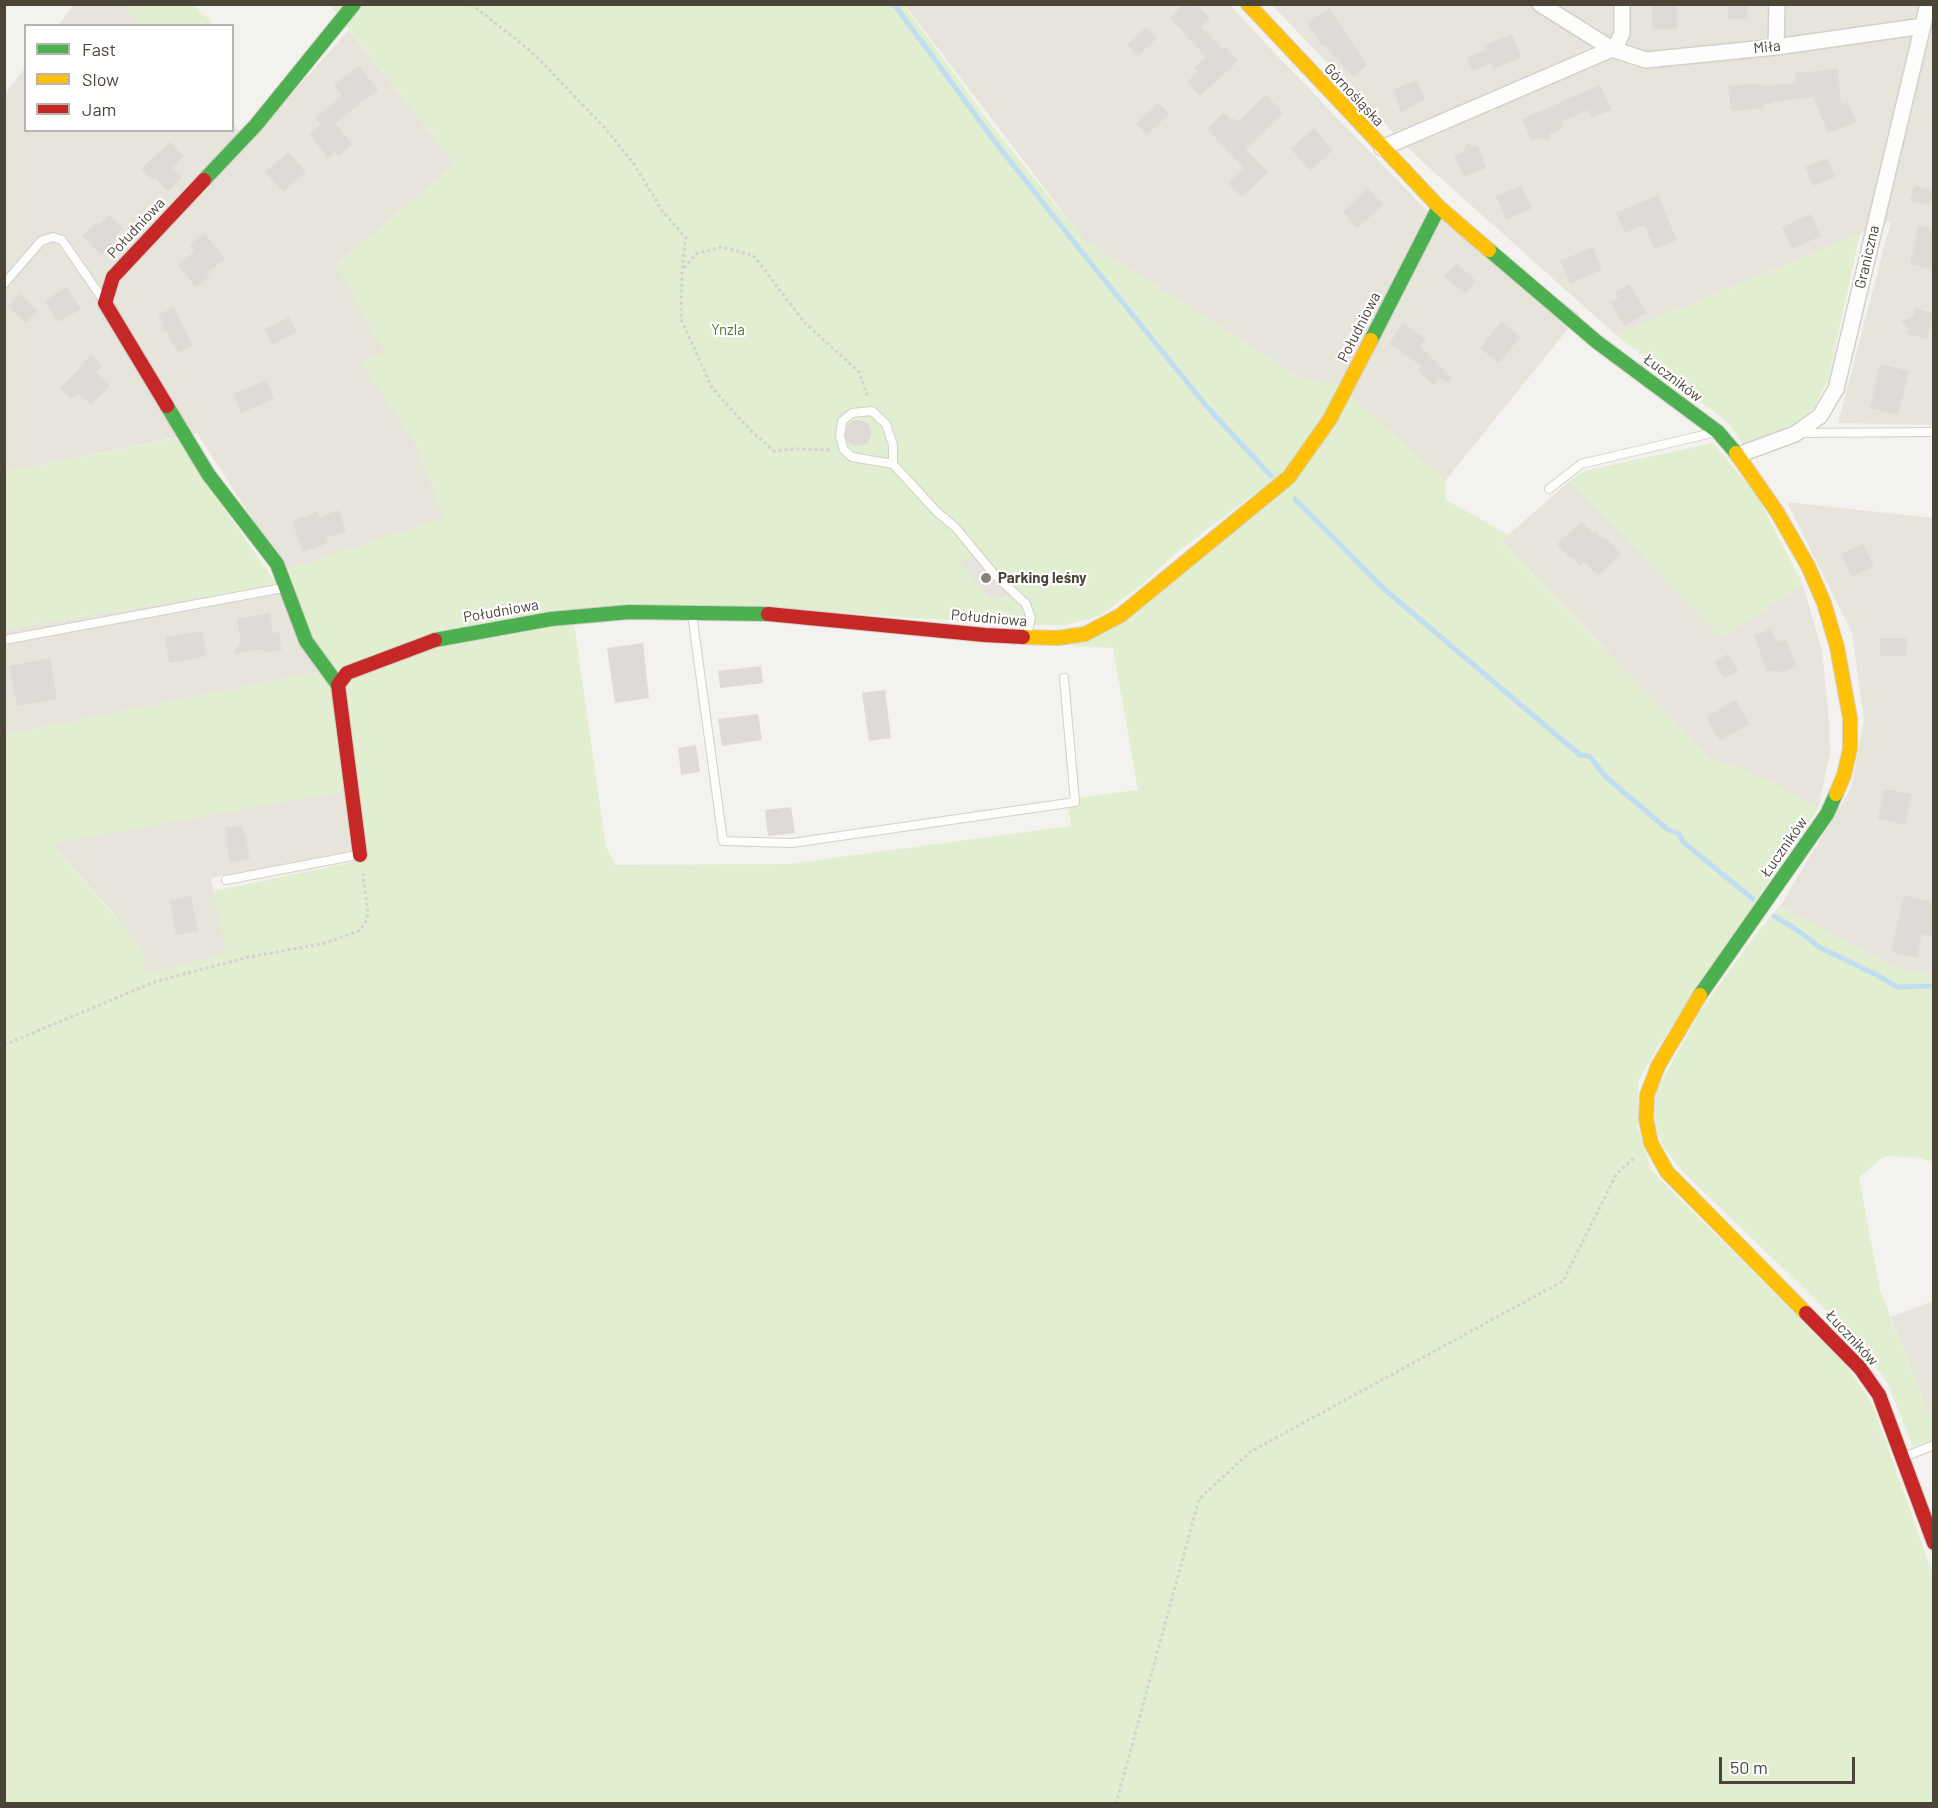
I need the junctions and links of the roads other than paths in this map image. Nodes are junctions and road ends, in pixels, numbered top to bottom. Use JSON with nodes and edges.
{"nodes":[{"id":1,"x":354,"y":4,"type":"edge"},
{"id":2,"x":1248,"y":4,"type":"edge"},
{"id":3,"x":1540,"y":4,"type":"edge"},
{"id":4,"x":1622,"y":4,"type":"edge"},
{"id":5,"x":1777,"y":4,"type":"edge"},
{"id":6,"x":1928,"y":4,"type":"edge"},
{"id":7,"x":1923,"y":26,"type":"junction"},
{"id":8,"x":1776,"y":47,"type":"junction"},
{"id":9,"x":1612,"y":49,"type":"junction"},
{"id":10,"x":1382,"y":148,"type":"junction"},
{"id":11,"x":1439,"y":207,"type":"junction"},
{"id":12,"x":4,"y":284,"type":"edge"},
{"id":13,"x":105,"y":303,"type":"junction"},
{"id":14,"x":1718,"y":432,"type":"junction"},
{"id":15,"x":1934,"y":432,"type":"edge"},
{"id":16,"x":1794,"y":434,"type":"junction"},
{"id":17,"x":1738,"y":455,"type":"junction"},
{"id":18,"x":894,"y":464,"type":"junction"},
{"id":19,"x":1549,"y":489,"type":"dead end"},
{"id":20,"x":286,"y":588,"type":"junction"},
{"id":21,"x":692,"y":612,"type":"junction"},
{"id":22,"x":1026,"y":638,"type":"junction"},
{"id":23,"x":4,"y":640,"type":"edge"},
{"id":24,"x":1064,"y":678,"type":"dead end"},
{"id":25,"x":338,"y":685,"type":"junction"},
{"id":26,"x":360,"y":855,"type":"joint"},
{"id":27,"x":226,"y":880,"type":"dead end"},
{"id":28,"x":1934,"y":1445,"type":"edge"},
{"id":29,"x":1903,"y":1457,"type":"junction"},
{"id":30,"x":1934,"y":1543,"type":"edge"}],
"edges":[{"from":1,"to":13,"type":"street","name":"Południowa"},
{"from":2,"to":10,"type":"street","name":"Górnośląska"},
{"from":3,"to":9,"type":"street","name":"Miła"},
{"from":4,"to":9,"type":"street"},
{"from":5,"to":8,"type":"street"},
{"from":6,"to":7,"type":"street","name":"Graniczna"},
{"from":7,"to":8,"type":"street","name":"Miła"},
{"from":7,"to":16,"type":"street","name":"Graniczna"},
{"from":8,"to":9,"type":"street","name":"Miła"},
{"from":9,"to":10,"type":"street"},
{"from":10,"to":11,"type":"street","name":"Górnośląska"},
{"from":11,"to":14,"type":"street","name":"Łuczników"},
{"from":11,"to":22,"type":"street","name":"Południowa"},
{"from":12,"to":13,"type":"lane"},
{"from":13,"to":20,"type":"street"},
{"from":14,"to":17,"type":"street","name":"Łuczników"},
{"from":14,"to":19,"type":"lane"},
{"from":15,"to":16,"type":"lane"},
{"from":16,"to":17,"type":"street","name":"Graniczna"},
{"from":17,"to":29,"type":"street","name":"Łuczników"},
{"from":18,"to":18,"type":"lane"},
{"from":18,"to":22,"type":"lane"},
{"from":20,"to":23,"type":"lane"},
{"from":20,"to":25,"type":"street"},
{"from":21,"to":22,"type":"street","name":"Południowa"},
{"from":21,"to":24,"type":"lane"},
{"from":21,"to":25,"type":"street","name":"Południowa"},
{"from":25,"to":26,"type":"street"},
{"from":26,"to":27,"type":"lane"},
{"from":28,"to":29,"type":"lane"},
{"from":29,"to":30,"type":"street","name":"Łuczników"}]}
